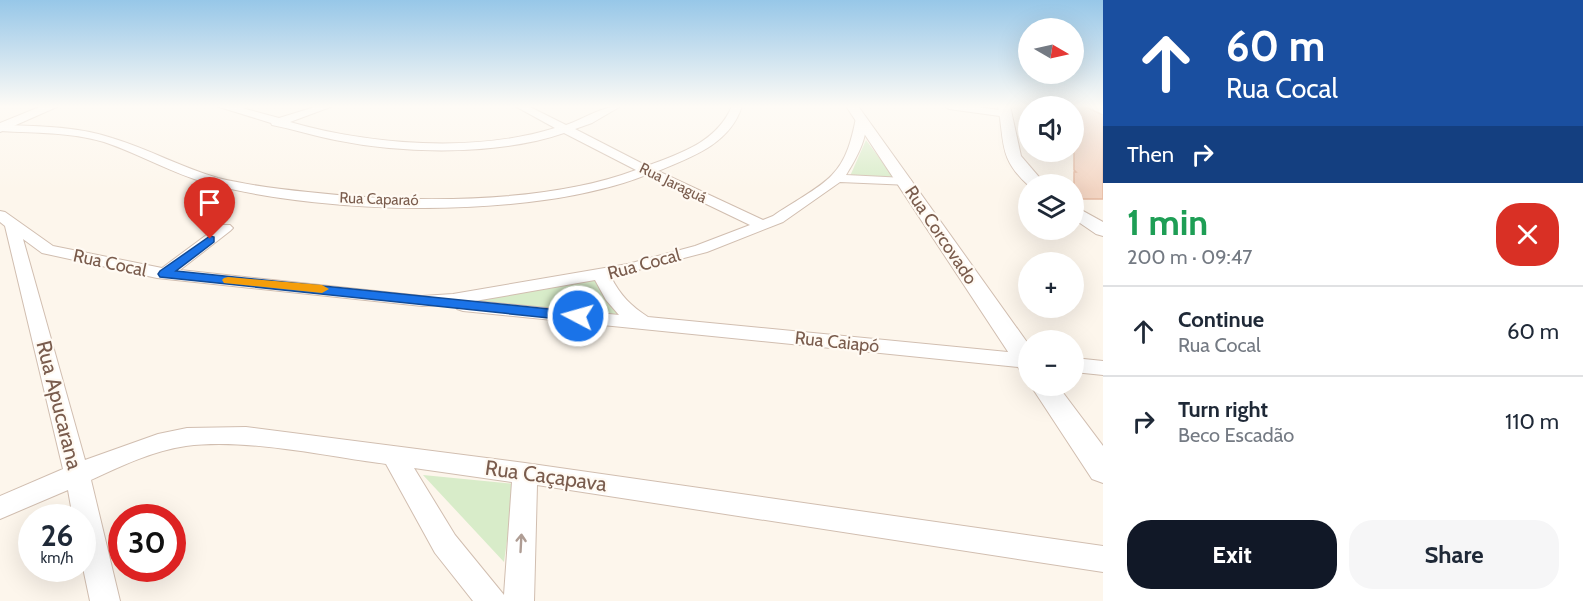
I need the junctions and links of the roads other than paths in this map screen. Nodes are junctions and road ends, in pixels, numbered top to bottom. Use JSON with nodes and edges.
{"nodes":[{"id":1,"x":78,"y":134,"type":"edge"},
{"id":2,"x":324,"y":134,"type":"edge"},
{"id":3,"x":544,"y":134,"type":"edge"},
{"id":4,"x":576,"y":134,"type":"edge"},
{"id":5,"x":719,"y":134,"type":"edge"},
{"id":6,"x":857,"y":134,"type":"edge"},
{"id":7,"x":871,"y":134,"type":"edge"},
{"id":8,"x":1009,"y":134,"type":"edge"},
{"id":9,"x":650,"y":172,"type":"junction"},
{"id":10,"x":1023,"y":174,"type":"edge"},
{"id":11,"x":837,"y":178,"type":"junction"},
{"id":12,"x":905,"y":182,"type":"junction"},
{"id":13,"x":1084,"y":218,"type":"edge"},
{"id":14,"x":6,"y":221,"type":"edge"},
{"id":15,"x":762,"y":225,"type":"junction"},
{"id":16,"x":225,"y":228,"type":"dead end"},
{"id":17,"x":1103,"y":230,"type":"edge"},
{"id":18,"x":165,"y":274,"type":"junction"},
{"id":19,"x":601,"y":275,"type":"junction"},
{"id":20,"x":422,"y":301,"type":"junction"},
{"id":21,"x":645,"y":323,"type":"junction"},
{"id":22,"x":1018,"y":347,"type":"edge"},
{"id":23,"x":1018,"y":361,"type":"edge"},
{"id":24,"x":1084,"y":366,"type":"edge"},
{"id":25,"x":1103,"y":368,"type":"edge"},
{"id":26,"x":1051,"y":396,"type":"edge"},
{"id":27,"x":393,"y":455,"type":"junction"},
{"id":28,"x":1103,"y":470,"type":"edge"},
{"id":29,"x":525,"y":473,"type":"junction"},
{"id":30,"x":76,"y":474,"type":"junction"},
{"id":31,"x":0,"y":508,"type":"edge"},
{"id":32,"x":1103,"y":559,"type":"edge"},
{"id":33,"x":105,"y":601,"type":"edge"},
{"id":34,"x":492,"y":601,"type":"edge"},
{"id":35,"x":519,"y":601,"type":"edge"}],
"edges":[{"from":1,"to":9,"type":"street","name":"Rua Caparaó"},
{"from":2,"to":3,"type":"street"},
{"from":4,"to":9,"type":"street","name":"Rua Jaraguá"},
{"from":5,"to":9,"type":"street","name":"Rua Caparaó"},
{"from":6,"to":11,"type":"street","name":"Rua Cocal"},
{"from":7,"to":12,"type":"street","name":"Rua Corcovado"},
{"from":8,"to":10,"type":"street"},
{"from":9,"to":15,"type":"street","name":"Rua Jaraguá"},
{"from":11,"to":12,"type":"street"},
{"from":11,"to":15,"type":"street","name":"Rua Cocal"},
{"from":12,"to":22,"type":"street","name":"Rua Corcovado"},
{"from":13,"to":17,"type":"street"},
{"from":14,"to":18,"type":"street","name":"Rua Cocal"},
{"from":14,"to":30,"type":"street","name":"Rua Apucarana"},
{"from":15,"to":19,"type":"street","name":"Rua Cocal"},
{"from":16,"to":18,"type":"street"},
{"from":18,"to":20,"type":"street","name":"Rua Cocal"},
{"from":19,"to":20,"type":"street","name":"Rua Cocal"},
{"from":19,"to":21,"type":"street","name":"Rua Caiapó"},
{"from":20,"to":21,"type":"street","name":"Rua Caiapó"},
{"from":21,"to":23,"type":"street","name":"Rua Caiapó"},
{"from":24,"to":25,"type":"street"},
{"from":26,"to":28,"type":"street"},
{"from":27,"to":29,"type":"street","name":"Rua Caçapava"},
{"from":27,"to":30,"type":"street","name":"Rua Caçapava"},
{"from":27,"to":34,"type":"street"},
{"from":29,"to":32,"type":"street","name":"Rua Caçapava"},
{"from":35,"to":29,"type":"street","one_way":true},
{"from":30,"to":31,"type":"street","name":"Rua Caçapava"},
{"from":30,"to":33,"type":"street","name":"Rua Apucarana"}]}
